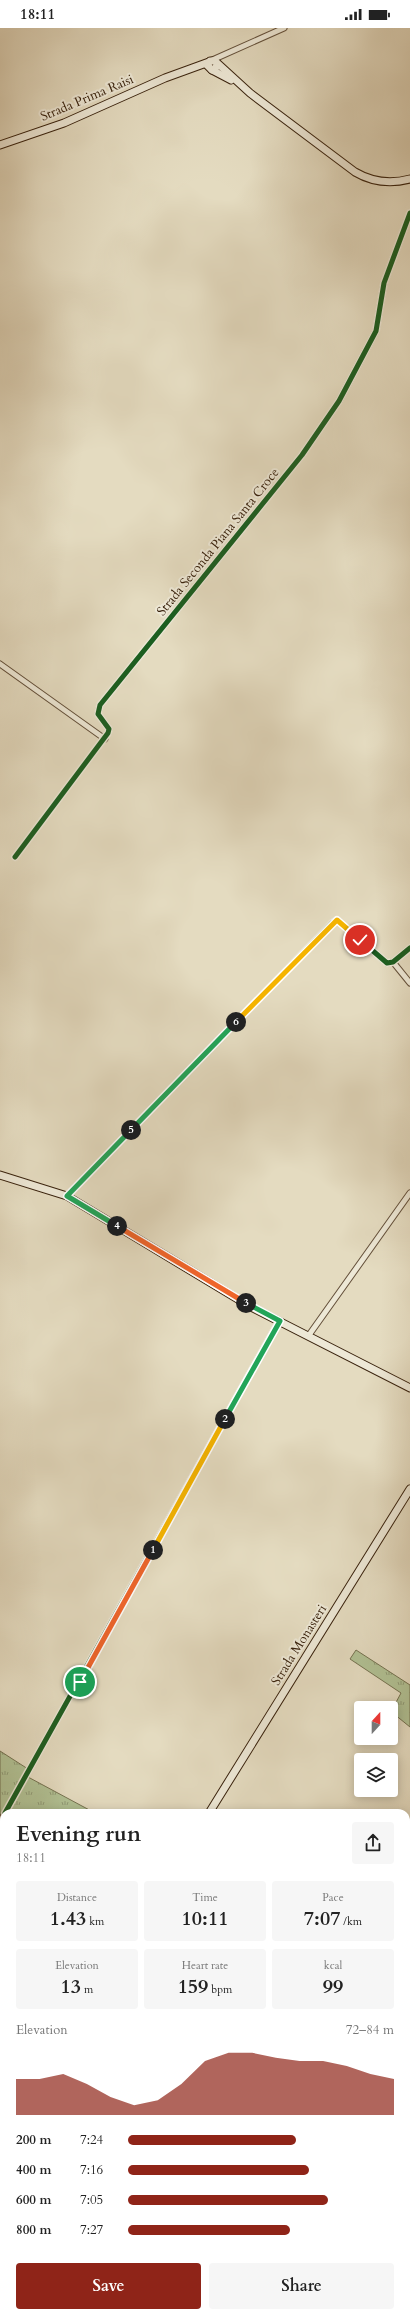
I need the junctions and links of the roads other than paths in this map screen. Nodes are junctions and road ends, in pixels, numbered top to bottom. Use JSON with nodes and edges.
{"nodes":[{"id":1,"x":284,"y":28,"type":"edge"},
{"id":2,"x":214,"y":64,"type":"junction"},
{"id":3,"x":0,"y":145,"type":"edge"},
{"id":4,"x":410,"y":177,"type":"edge"},
{"id":5,"x":410,"y":213,"type":"edge"},
{"id":6,"x":0,"y":664,"type":"edge"},
{"id":7,"x":104,"y":739,"type":"junction"},
{"id":8,"x":15,"y":857,"type":"dead end"},
{"id":9,"x":410,"y":948,"type":"edge"},
{"id":10,"x":393,"y":962,"type":"junction"},
{"id":11,"x":410,"y":983,"type":"edge"},
{"id":12,"x":0,"y":1175,"type":"edge"},
{"id":13,"x":410,"y":1193,"type":"edge"},
{"id":14,"x":67,"y":1196,"type":"junction"},
{"id":15,"x":280,"y":1321,"type":"junction"},
{"id":16,"x":309,"y":1335,"type":"junction"},
{"id":17,"x":410,"y":1388,"type":"edge"},
{"id":18,"x":410,"y":1489,"type":"edge"},
{"id":19,"x":8,"y":1809,"type":"edge"},
{"id":20,"x":211,"y":1809,"type":"edge"}],
"edges":[{"from":1,"to":2,"type":"street"},
{"from":2,"to":3,"type":"main road","name":"Strada Prima Raisi"},
{"from":2,"to":4,"type":"main road"},
{"from":5,"to":7,"type":"street","name":"Strada Seconda Piana Santa Croce"},
{"from":6,"to":7,"type":"street"},
{"from":7,"to":8,"type":"street"},
{"from":9,"to":10,"type":"street"},
{"from":10,"to":11,"type":"street"},
{"from":10,"to":14,"type":"street"},
{"from":12,"to":14,"type":"main road"},
{"from":13,"to":16,"type":"street"},
{"from":14,"to":15,"type":"main road"},
{"from":15,"to":16,"type":"main road"},
{"from":15,"to":19,"type":"street"},
{"from":16,"to":17,"type":"main road"},
{"from":18,"to":20,"type":"main road","name":"Strada Monasteri"}]}
